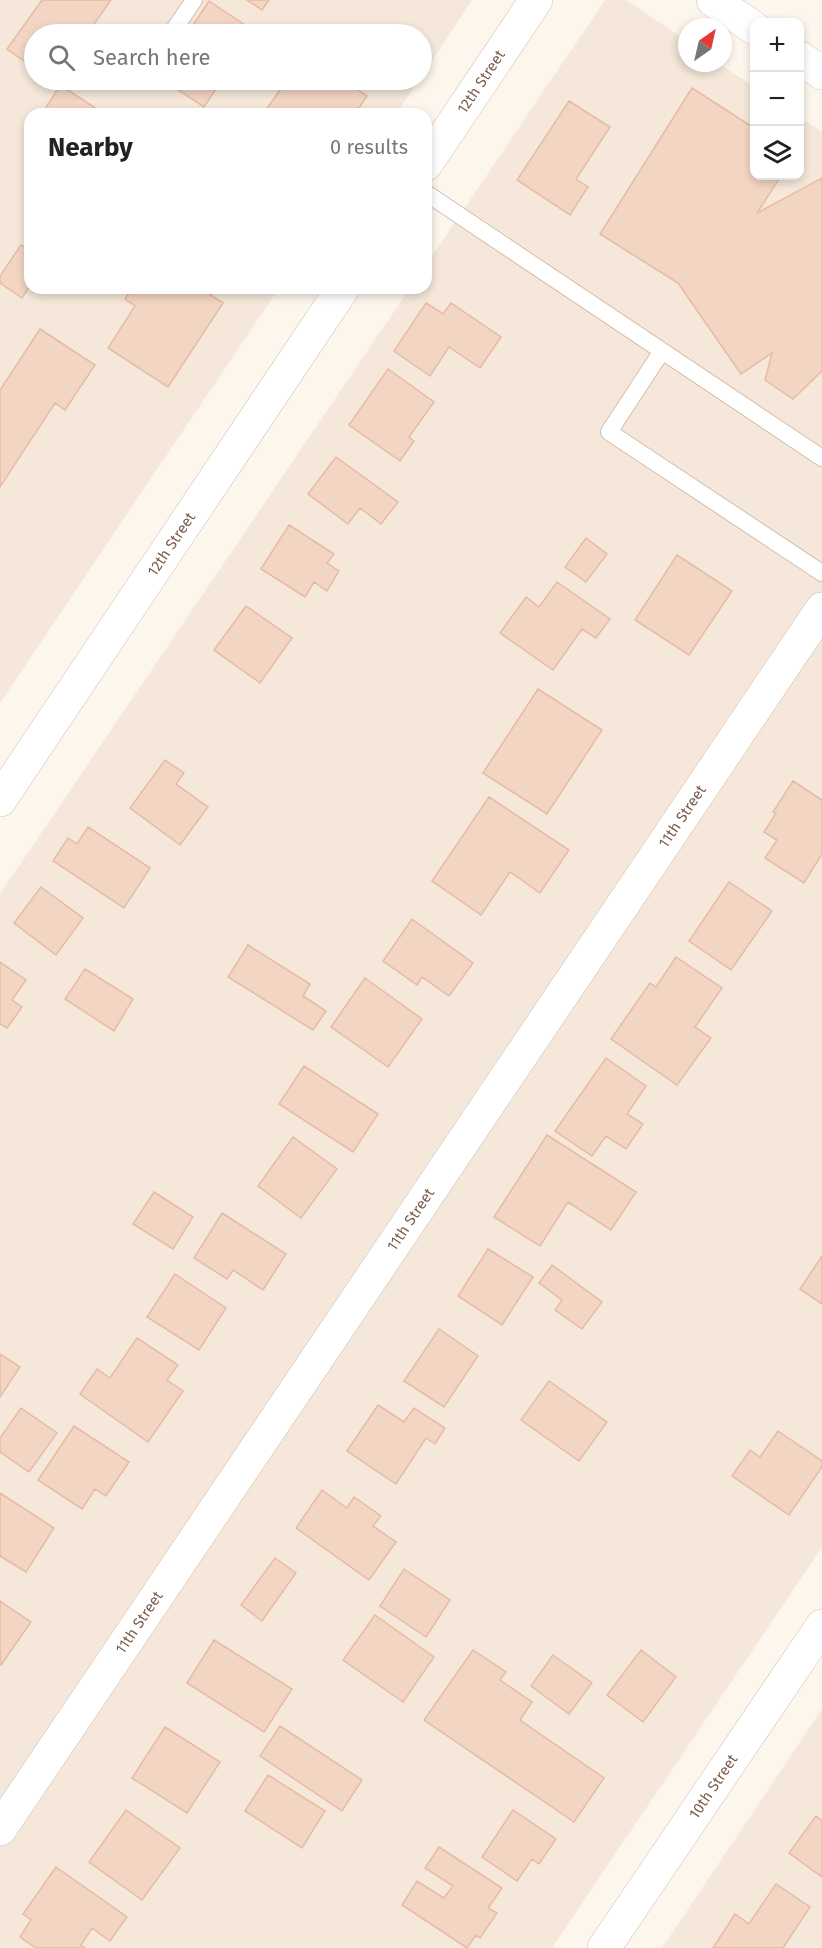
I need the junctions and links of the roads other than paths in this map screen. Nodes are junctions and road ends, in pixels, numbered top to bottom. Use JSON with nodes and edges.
{"nodes":[{"id":1,"x":194,"y":0,"type":"edge"},
{"id":2,"x":536,"y":0,"type":"edge"},
{"id":3,"x":713,"y":0,"type":"edge"},
{"id":4,"x":178,"y":24,"type":"edge"},
{"id":5,"x":750,"y":25,"type":"edge"},
{"id":6,"x":804,"y":61,"type":"edge"},
{"id":7,"x":822,"y":73,"type":"edge"},
{"id":8,"x":432,"y":155,"type":"edge"},
{"id":9,"x":432,"y":198,"type":"edge"},
{"id":10,"x":339,"y":294,"type":"edge"},
{"id":11,"x":662,"y":351,"type":"junction"},
{"id":12,"x":822,"y":458,"type":"edge"},
{"id":13,"x":822,"y":573,"type":"edge"},
{"id":14,"x":822,"y":609,"type":"edge"},
{"id":15,"x":0,"y":800,"type":"edge"},
{"id":16,"x":822,"y":1626,"type":"edge"},
{"id":17,"x":0,"y":1829,"type":"edge"},
{"id":18,"x":604,"y":1948,"type":"edge"}],
"edges":[{"from":1,"to":4,"type":"lane"},
{"from":2,"to":8,"type":"street","name":"12th Street"},
{"from":3,"to":5,"type":"street"},
{"from":6,"to":7,"type":"street"},
{"from":9,"to":11,"type":"lane"},
{"from":10,"to":15,"type":"street","name":"12th Street"},
{"from":11,"to":12,"type":"lane"},
{"from":11,"to":13,"type":"lane"},
{"from":14,"to":17,"type":"street","name":"11th Street"},
{"from":16,"to":18,"type":"street","name":"10th Street"}]}
